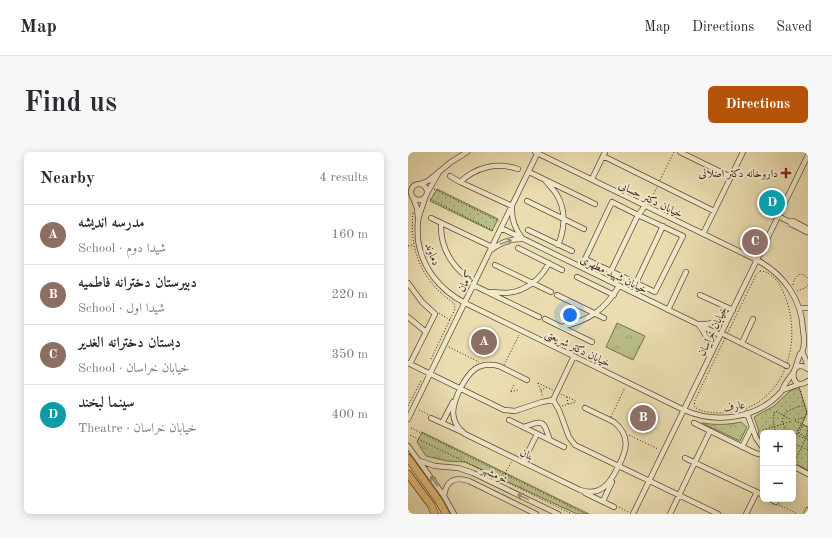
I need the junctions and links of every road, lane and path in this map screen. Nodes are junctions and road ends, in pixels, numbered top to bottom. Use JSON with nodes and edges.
{"nodes":[{"id":1,"x":467,"y":152,"type":"edge"},
{"id":2,"x":537,"y":152,"type":"edge"},
{"id":3,"x":674,"y":152,"type":"edge"},
{"id":4,"x":680,"y":152,"type":"edge"},
{"id":5,"x":743,"y":152,"type":"edge"},
{"id":6,"x":604,"y":154,"type":"edge"},
{"id":7,"x":808,"y":155,"type":"edge"},
{"id":8,"x":806,"y":165,"type":"edge"},
{"id":9,"x":518,"y":169,"type":"dead end"},
{"id":10,"x":440,"y":171,"type":"junction"},
{"id":11,"x":529,"y":172,"type":"junction"},
{"id":12,"x":450,"y":176,"type":"dead end"},
{"id":13,"x":731,"y":177,"type":"junction"},
{"id":14,"x":544,"y":179,"type":"junction"},
{"id":15,"x":592,"y":180,"type":"junction"},
{"id":16,"x":660,"y":181,"type":"dead end"},
{"id":17,"x":460,"y":182,"type":"junction"},
{"id":18,"x":408,"y":184,"type":"edge"},
{"id":19,"x":417,"y":184,"type":"junction"},
{"id":20,"x":657,"y":186,"type":"dead end"},
{"id":21,"x":562,"y":188,"type":"junction"},
{"id":22,"x":434,"y":189,"type":"dead end"},
{"id":23,"x":411,"y":195,"type":"edge"},
{"id":24,"x":557,"y":195,"type":"junction"},
{"id":25,"x":427,"y":196,"type":"junction"},
{"id":26,"x":527,"y":201,"type":"dead end"},
{"id":27,"x":650,"y":202,"type":"dead end"},
{"id":28,"x":595,"y":204,"type":"dead end"},
{"id":29,"x":512,"y":206,"type":"junction"},
{"id":30,"x":645,"y":206,"type":"junction"},
{"id":31,"x":714,"y":211,"type":"junction"},
{"id":32,"x":638,"y":215,"type":"junction"},
{"id":33,"x":778,"y":216,"type":"junction"},
{"id":34,"x":431,"y":218,"type":"dead end"},
{"id":35,"x":564,"y":218,"type":"junction"},
{"id":36,"x":499,"y":221,"type":"dead end"},
{"id":37,"x":418,"y":222,"type":"junction"},
{"id":38,"x":441,"y":223,"type":"junction"},
{"id":39,"x":663,"y":226,"type":"junction"},
{"id":40,"x":501,"y":228,"type":"junction"},
{"id":41,"x":584,"y":228,"type":"dead end"},
{"id":42,"x":528,"y":230,"type":"dead end"},
{"id":43,"x":494,"y":231,"type":"dead end"},
{"id":44,"x":808,"y":232,"type":"edge"},
{"id":45,"x":703,"y":234,"type":"junction"},
{"id":46,"x":523,"y":239,"type":"junction"},
{"id":47,"x":414,"y":245,"type":"dead end"},
{"id":48,"x":558,"y":245,"type":"junction"},
{"id":49,"x":408,"y":246,"type":"edge"},
{"id":50,"x":518,"y":248,"type":"dead end"},
{"id":51,"x":491,"y":249,"type":"junction"},
{"id":52,"x":572,"y":251,"type":"dead end"},
{"id":53,"x":757,"y":260,"type":"junction"},
{"id":54,"x":549,"y":263,"type":"junction"},
{"id":55,"x":495,"y":265,"type":"dead end"},
{"id":56,"x":562,"y":270,"type":"dead end"},
{"id":57,"x":611,"y":271,"type":"junction"},
{"id":58,"x":686,"y":272,"type":"dead end"},
{"id":59,"x":577,"y":277,"type":"dead end"},
{"id":60,"x":468,"y":278,"type":"dead end"},
{"id":61,"x":808,"y":278,"type":"edge"},
{"id":62,"x":408,"y":283,"type":"edge"},
{"id":63,"x":532,"y":283,"type":"junction"},
{"id":64,"x":636,"y":283,"type":"junction"},
{"id":65,"x":793,"y":284,"type":"dead end"},
{"id":66,"x":473,"y":285,"type":"junction"},
{"id":67,"x":808,"y":285,"type":"edge"},
{"id":68,"x":619,"y":286,"type":"junction"},
{"id":69,"x":797,"y":291,"type":"dead end"},
{"id":70,"x":488,"y":292,"type":"junction"},
{"id":71,"x":551,"y":292,"type":"dead end"},
{"id":72,"x":632,"y":292,"type":"junction"},
{"id":73,"x":508,"y":293,"type":"junction"},
{"id":74,"x":557,"y":295,"type":"dead end"},
{"id":75,"x":614,"y":295,"type":"junction"},
{"id":76,"x":700,"y":295,"type":"dead end"},
{"id":77,"x":449,"y":300,"type":"dead end"},
{"id":78,"x":508,"y":302,"type":"junction"},
{"id":79,"x":465,"y":303,"type":"junction"},
{"id":80,"x":799,"y":308,"type":"junction"},
{"id":81,"x":808,"y":308,"type":"edge"},
{"id":82,"x":668,"y":310,"type":"junction"},
{"id":83,"x":732,"y":311,"type":"junction"},
{"id":84,"x":437,"y":313,"type":"junction"},
{"id":85,"x":595,"y":313,"type":"junction"},
{"id":86,"x":408,"y":317,"type":"edge"},
{"id":87,"x":539,"y":317,"type":"dead end"},
{"id":88,"x":604,"y":318,"type":"dead end"},
{"id":89,"x":544,"y":319,"type":"dead end"},
{"id":90,"x":753,"y":319,"type":"dead end"},
{"id":91,"x":450,"y":320,"type":"junction"},
{"id":92,"x":572,"y":324,"type":"junction"},
{"id":93,"x":698,"y":324,"type":"junction"},
{"id":94,"x":562,"y":327,"type":"junction"},
{"id":95,"x":426,"y":332,"type":"junction"},
{"id":96,"x":572,"y":333,"type":"junction"},
{"id":97,"x":721,"y":334,"type":"junction"},
{"id":98,"x":519,"y":335,"type":"dead end"},
{"id":99,"x":592,"y":342,"type":"dead end"},
{"id":100,"x":742,"y":343,"type":"junction"},
{"id":101,"x":449,"y":347,"type":"dead end"},
{"id":102,"x":802,"y":352,"type":"junction"},
{"id":103,"x":574,"y":356,"type":"junction"},
{"id":104,"x":431,"y":358,"type":"dead end"},
{"id":105,"x":709,"y":358,"type":"junction"},
{"id":106,"x":481,"y":363,"type":"dead end"},
{"id":107,"x":409,"y":364,"type":"edge"},
{"id":108,"x":504,"y":365,"type":"dead end"},
{"id":109,"x":787,"y":366,"type":"dead end"},
{"id":110,"x":808,"y":368,"type":"edge"},
{"id":111,"x":794,"y":371,"type":"junction"},
{"id":112,"x":430,"y":374,"type":"junction"},
{"id":113,"x":528,"y":380,"type":"dead end"},
{"id":114,"x":420,"y":381,"type":"dead end"},
{"id":115,"x":804,"y":384,"type":"edge"},
{"id":116,"x":514,"y":385,"type":"dead end"},
{"id":117,"x":547,"y":387,"type":"junction"},
{"id":118,"x":625,"y":387,"type":"dead end"},
{"id":119,"x":461,"y":389,"type":"junction"},
{"id":120,"x":518,"y":390,"type":"dead end"},
{"id":121,"x":553,"y":390,"type":"dead end"},
{"id":122,"x":783,"y":390,"type":"junction"},
{"id":123,"x":541,"y":391,"type":"junction"},
{"id":124,"x":561,"y":394,"type":"dead end"},
{"id":125,"x":567,"y":397,"type":"junction"},
{"id":126,"x":456,"y":398,"type":"junction"},
{"id":127,"x":544,"y":398,"type":"dead end"},
{"id":128,"x":554,"y":400,"type":"junction"},
{"id":129,"x":568,"y":404,"type":"junction"},
{"id":130,"x":804,"y":405,"type":"junction"},
{"id":131,"x":408,"y":406,"type":"edge"},
{"id":132,"x":562,"y":406,"type":"dead end"},
{"id":133,"x":585,"y":408,"type":"dead end"},
{"id":134,"x":684,"y":410,"type":"junction"},
{"id":135,"x":747,"y":414,"type":"junction"},
{"id":136,"x":784,"y":415,"type":"junction"},
{"id":137,"x":610,"y":417,"type":"dead end"},
{"id":138,"x":805,"y":417,"type":"junction"},
{"id":139,"x":431,"y":418,"type":"dead end"},
{"id":140,"x":408,"y":419,"type":"edge"},
{"id":141,"x":509,"y":420,"type":"dead end"},
{"id":142,"x":442,"y":423,"type":"junction"},
{"id":143,"x":694,"y":423,"type":"dead end"},
{"id":144,"x":783,"y":424,"type":"junction"},
{"id":145,"x":802,"y":424,"type":"junction"},
{"id":146,"x":752,"y":427,"type":"junction"},
{"id":147,"x":774,"y":427,"type":"junction"},
{"id":148,"x":808,"y":427,"type":"edge"},
{"id":149,"x":411,"y":428,"type":"dead end"},
{"id":150,"x":530,"y":428,"type":"junction"},
{"id":151,"x":763,"y":430,"type":"dead end"},
{"id":152,"x":776,"y":430,"type":"edge"},
{"id":153,"x":808,"y":430,"type":"edge"},
{"id":154,"x":710,"y":431,"type":"junction"},
{"id":155,"x":465,"y":434,"type":"junction"},
{"id":156,"x":537,"y":434,"type":"junction"},
{"id":157,"x":627,"y":434,"type":"dead end"},
{"id":158,"x":797,"y":434,"type":"junction"},
{"id":159,"x":808,"y":434,"type":"edge"},
{"id":160,"x":410,"y":435,"type":"dead end"},
{"id":161,"x":546,"y":436,"type":"junction"},
{"id":162,"x":806,"y":438,"type":"junction"},
{"id":163,"x":808,"y":440,"type":"edge"},
{"id":164,"x":760,"y":444,"type":"edge"},
{"id":165,"x":796,"y":444,"type":"edge"},
{"id":166,"x":408,"y":446,"type":"edge"},
{"id":167,"x":564,"y":447,"type":"dead end"},
{"id":168,"x":742,"y":447,"type":"junction"},
{"id":169,"x":801,"y":447,"type":"junction"},
{"id":170,"x":658,"y":449,"type":"dead end"},
{"id":171,"x":808,"y":450,"type":"edge"},
{"id":172,"x":760,"y":454,"type":"edge"},
{"id":173,"x":408,"y":458,"type":"edge"},
{"id":174,"x":686,"y":458,"type":"dead end"},
{"id":175,"x":796,"y":458,"type":"edge"},
{"id":176,"x":512,"y":460,"type":"dead end"},
{"id":177,"x":420,"y":461,"type":"junction"},
{"id":178,"x":523,"y":462,"type":"junction"},
{"id":179,"x":695,"y":462,"type":"junction"},
{"id":180,"x":619,"y":466,"type":"junction"},
{"id":181,"x":795,"y":466,"type":"edge"},
{"id":182,"x":408,"y":474,"type":"edge"},
{"id":183,"x":505,"y":474,"type":"junction"},
{"id":184,"x":808,"y":474,"type":"edge"},
{"id":185,"x":614,"y":477,"type":"junction"},
{"id":186,"x":487,"y":480,"type":"junction"},
{"id":187,"x":502,"y":480,"type":"junction"},
{"id":188,"x":649,"y":481,"type":"junction"},
{"id":189,"x":482,"y":487,"type":"junction"},
{"id":190,"x":580,"y":490,"type":"junction"},
{"id":191,"x":757,"y":492,"type":"junction"},
{"id":192,"x":760,"y":494,"type":"edge"},
{"id":193,"x":680,"y":495,"type":"junction"},
{"id":194,"x":444,"y":496,"type":"junction"},
{"id":195,"x":603,"y":502,"type":"junction"},
{"id":196,"x":778,"y":503,"type":"edge"},
{"id":197,"x":614,"y":507,"type":"dead end"},
{"id":198,"x":808,"y":510,"type":"edge"},
{"id":199,"x":435,"y":514,"type":"edge"},
{"id":200,"x":446,"y":514,"type":"edge"},
{"id":201,"x":454,"y":514,"type":"edge"},
{"id":202,"x":536,"y":514,"type":"edge"},
{"id":203,"x":558,"y":514,"type":"edge"},
{"id":204,"x":572,"y":514,"type":"edge"},
{"id":205,"x":586,"y":514,"type":"edge"},
{"id":206,"x":633,"y":514,"type":"edge"},
{"id":207,"x":670,"y":514,"type":"edge"},
{"id":208,"x":718,"y":514,"type":"edge"},
{"id":209,"x":746,"y":514,"type":"edge"},
{"id":210,"x":798,"y":514,"type":"edge"},
{"id":211,"x":806,"y":514,"type":"edge"}],
"edges":[{"from":1,"to":10,"type":"street"},
{"from":2,"to":11,"type":"street","name":"کرمان"},
{"from":2,"to":15,"type":"street","name":"خیابان دکتر حسابی"},
{"from":3,"to":16,"type":"path"},
{"from":4,"to":13,"type":"street"},
{"from":5,"to":13,"type":"street"},
{"from":6,"to":15,"type":"street"},
{"from":6,"to":31,"type":"street"},
{"from":7,"to":8,"type":"street","name":"خیابان خراسان"},
{"from":8,"to":33,"type":"street","name":"خیابان خراسان"},
{"from":9,"to":17,"type":"street"},
{"from":10,"to":19,"type":"street"},
{"from":10,"to":25,"type":"street","name":"دماوند"},
{"from":11,"to":14,"type":"street"},
{"from":11,"to":29,"type":"street","name":"کرمان"},
{"from":12,"to":17,"type":"street"},
{"from":13,"to":31,"type":"street"},
{"from":14,"to":21,"type":"street"},
{"from":14,"to":24,"type":"street"},
{"from":15,"to":30,"type":"street","name":"خیابان دکتر حسابی"},
{"from":17,"to":29,"type":"street"},
{"from":18,"to":19,"type":"street"},
{"from":19,"to":23,"type":"street"},
{"from":19,"to":25,"type":"street"},
{"from":20,"to":27,"type":"path"},
{"from":21,"to":24,"type":"street"},
{"from":21,"to":28,"type":"street"},
{"from":22,"to":36,"type":"path"},
{"from":23,"to":25,"type":"street"},
{"from":23,"to":37,"type":"street"},
{"from":24,"to":35,"type":"street"},
{"from":25,"to":37,"type":"street","name":"دماوند"},
{"from":25,"to":43,"type":"path"},
{"from":26,"to":35,"type":"street"},
{"from":29,"to":40,"type":"street","name":"کرمان"},
{"from":29,"to":46,"type":"street"},
{"from":30,"to":32,"type":"street"},
{"from":30,"to":45,"type":"street","name":"خیابان دکتر حسابی"},
{"from":31,"to":45,"type":"street"},
{"from":32,"to":39,"type":"street"},
{"from":32,"to":57,"type":"street"},
{"from":32,"to":57,"type":"street"},
{"from":33,"to":44,"type":"street"},
{"from":33,"to":53,"type":"street","name":"خیابان خراسان"},
{"from":34,"to":38,"type":"street"},
{"from":35,"to":41,"type":"street"},
{"from":35,"to":48,"type":"street"},
{"from":37,"to":79,"type":"street","name":"دماوند"},
{"from":38,"to":51,"type":"street"},
{"from":38,"to":60,"type":"street"},
{"from":39,"to":64,"type":"street"},
{"from":39,"to":64,"type":"street"},
{"from":40,"to":46,"type":"street","name":"خیابان شهید مطهری"},
{"from":40,"to":51,"type":"street","name":"کرمان"},
{"from":42,"to":48,"type":"street"},
{"from":45,"to":53,"type":"street","name":"خیابان دکتر حسابی"},
{"from":51,"to":46,"type":"street","one_way":true},
{"from":46,"to":68,"type":"street","name":"خیابان شهید مطهری"},
{"from":47,"to":49,"type":"path"},
{"from":48,"to":52,"type":"street"},
{"from":50,"to":54,"type":"street"},
{"from":51,"to":66,"type":"street","name":"کرمان"},
{"from":53,"to":80,"type":"street","name":"عارف"},
{"from":53,"to":83,"type":"street","name":"خیابان خراسان"},
{"from":54,"to":56,"type":"street"},
{"from":54,"to":63,"type":"street"},
{"from":55,"to":63,"type":"street"},
{"from":57,"to":64,"type":"street"},
{"from":58,"to":82,"type":"street"},
{"from":59,"to":75,"type":"street"},
{"from":61,"to":65,"type":"path"},
{"from":62,"to":84,"type":"street"},
{"from":63,"to":71,"type":"street"},
{"from":63,"to":73,"type":"street"},
{"from":64,"to":72,"type":"street"},
{"from":66,"to":70,"type":"street"},
{"from":66,"to":79,"type":"street","name":"کرمان"},
{"from":67,"to":69,"type":"path"},
{"from":68,"to":72,"type":"street","name":"خیابان شهید مطهری"},
{"from":68,"to":75,"type":"street"},
{"from":70,"to":73,"type":"street"},
{"from":70,"to":78,"type":"street"},
{"from":72,"to":82,"type":"street","name":"خیابان شهید مطهری"},
{"from":73,"to":78,"type":"street"},
{"from":74,"to":85,"type":"street"},
{"from":75,"to":85,"type":"street"},
{"from":76,"to":83,"type":"street"},
{"from":77,"to":91,"type":"path"},
{"from":78,"to":87,"type":"street"},
{"from":79,"to":103,"type":"street","name":"خیابان دکتر شریعتی"},
{"from":79,"to":112,"type":"street","name":"کرمان"},
{"from":80,"to":81,"type":"street"},
{"from":80,"to":102,"type":"street","name":"عارف"},
{"from":82,"to":93,"type":"street","name":"خیابان شهید مطهری"},
{"from":83,"to":93,"type":"street"},
{"from":83,"to":97,"type":"street","name":"خیابان خراسان"},
{"from":84,"to":91,"type":"path"},
{"from":84,"to":95,"type":"street"},
{"from":85,"to":88,"type":"street"},
{"from":85,"to":92,"type":"street"},
{"from":86,"to":95,"type":"street"},
{"from":89,"to":94,"type":"street"},
{"from":90,"to":100,"type":"street"},
{"from":91,"to":104,"type":"path"},
{"from":92,"to":94,"type":"street"},
{"from":92,"to":96,"type":"street"},
{"from":93,"to":97,"type":"street","name":"خیابان شهید مطهری"},
{"from":93,"to":105,"type":"street"},
{"from":94,"to":96,"type":"street"},
{"from":95,"to":107,"type":"street"},
{"from":96,"to":99,"type":"street"},
{"from":97,"to":100,"type":"street","name":"خیابان شهید مطهری"},
{"from":97,"to":105,"type":"street","name":"خیابان خراسان"},
{"from":98,"to":108,"type":"path"},
{"from":100,"to":109,"type":"street","name":"خیابان شهید مطهری"},
{"from":101,"to":106,"type":"path"},
{"from":102,"to":110,"type":"street","name":"عارف"},
{"from":102,"to":111,"type":"street","name":"عارف"},
{"from":103,"to":128,"type":"street"},
{"from":103,"to":134,"type":"street","name":"خیابان دکتر شریعتی"},
{"from":105,"to":134,"type":"street","name":"خیابان خراسان"},
{"from":107,"to":112,"type":"street"},
{"from":110,"to":111,"type":"street"},
{"from":111,"to":115,"type":"street"},
{"from":111,"to":122,"type":"street","name":"عارف"},
{"from":112,"to":119,"type":"street"},
{"from":112,"to":140,"type":"street","name":"کرمان"},
{"from":113,"to":119,"type":"street"},
{"from":114,"to":131,"type":"path"},
{"from":115,"to":122,"type":"street","name":"عارف"},
{"from":115,"to":130,"type":"path"},
{"from":116,"to":120,"type":"path"},
{"from":117,"to":121,"type":"path"},
{"from":117,"to":123,"type":"path"},
{"from":117,"to":123,"type":"path"},
{"from":118,"to":137,"type":"path"},
{"from":119,"to":126,"type":"street"},
{"from":119,"to":128,"type":"street"},
{"from":122,"to":135,"type":"street","name":"عارف"},
{"from":123,"to":127,"type":"path"},
{"from":124,"to":125,"type":"path"},
{"from":125,"to":129,"type":"path"},
{"from":125,"to":129,"type":"path"},
{"from":126,"to":142,"type":"street"},
{"from":126,"to":155,"type":"street"},
{"from":128,"to":180,"type":"street"},
{"from":129,"to":132,"type":"path"},
{"from":130,"to":136,"type":"path"},
{"from":130,"to":138,"type":"path"},
{"from":133,"to":180,"type":"street","name":"بنان"},
{"from":134,"to":135,"type":"street","name":"عارف"},
{"from":134,"to":188,"type":"street","name":"خیابان خراسان"},
{"from":135,"to":146,"type":"street"},
{"from":136,"to":144,"type":"path"},
{"from":136,"to":144,"type":"path"},
{"from":136,"to":147,"type":"path"},
{"from":138,"to":145,"type":"path"},
{"from":138,"to":145,"type":"path"},
{"from":139,"to":142,"type":"street","name":"بنان"},
{"from":141,"to":150,"type":"street"},
{"from":142,"to":155,"type":"street","name":"بنان"},
{"from":143,"to":154,"type":"street"},
{"from":144,"to":147,"type":"path"},
{"from":144,"to":158,"type":"path"},
{"from":145,"to":148,"type":"path"},
{"from":145,"to":158,"type":"path"},
{"from":146,"to":164,"type":"street"},
{"from":146,"to":168,"type":"street"},
{"from":147,"to":151,"type":"path"},
{"from":147,"to":152,"type":"path"},
{"from":149,"to":183,"type":"path"},
{"from":150,"to":156,"type":"street"},
{"from":150,"to":161,"type":"street"},
{"from":153,"to":162,"type":"path"},
{"from":154,"to":168,"type":"street"},
{"from":154,"to":179,"type":"street"},
{"from":155,"to":178,"type":"street","name":"بنان"},
{"from":156,"to":161,"type":"street"},
{"from":156,"to":178,"type":"street"},
{"from":157,"to":170,"type":"path"},
{"from":158,"to":162,"type":"path"},
{"from":159,"to":162,"type":"path"},
{"from":160,"to":187,"type":"path"},
{"from":161,"to":167,"type":"street"},
{"from":162,"to":163,"type":"path"},
{"from":162,"to":169,"type":"path"},
{"from":165,"to":169,"type":"path"},
{"from":166,"to":177,"type":"street"},
{"from":168,"to":172,"type":"street"},
{"from":169,"to":171,"type":"path"},
{"from":169,"to":175,"type":"path"},
{"from":173,"to":200,"type":"highway"},
{"from":174,"to":179,"type":"street"},
{"from":176,"to":183,"type":"path"},
{"from":177,"to":186,"type":"street","name":"خرمشهر"},
{"from":194,"to":177,"type":"street","one_way":true},
{"from":178,"to":190,"type":"street","name":"بنان"},
{"from":179,"to":191,"type":"street"},
{"from":179,"to":193,"type":"street"},
{"from":180,"to":185,"type":"street","name":"بنان"},
{"from":180,"to":188,"type":"street"},
{"from":181,"to":184,"type":"street"},
{"from":182,"to":199,"type":"highway"},
{"from":183,"to":187,"type":"path"},
{"from":183,"to":205,"type":"path"},
{"from":185,"to":190,"type":"street","name":"بنان"},
{"from":185,"to":195,"type":"street"},
{"from":186,"to":189,"type":"street"},
{"from":203,"to":186,"type":"street","name":"خرمشهر","one_way":true},
{"from":187,"to":204,"type":"path"},
{"from":188,"to":193,"type":"street"},
{"from":188,"to":206,"type":"street","name":"خیابان خراسان"},
{"from":189,"to":194,"type":"street","name":"خرمشهر"},
{"from":189,"to":202,"type":"street","name":"خرمشهر"},
{"from":190,"to":195,"type":"street"},
{"from":191,"to":192,"type":"street"},
{"from":191,"to":209,"type":"street"},
{"from":193,"to":207,"type":"street"},
{"from":193,"to":208,"type":"street"},
{"from":194,"to":201,"type":"street"},
{"from":195,"to":197,"type":"street"},
{"from":196,"to":210,"type":"path"},
{"from":198,"to":211,"type":"street"}]}
